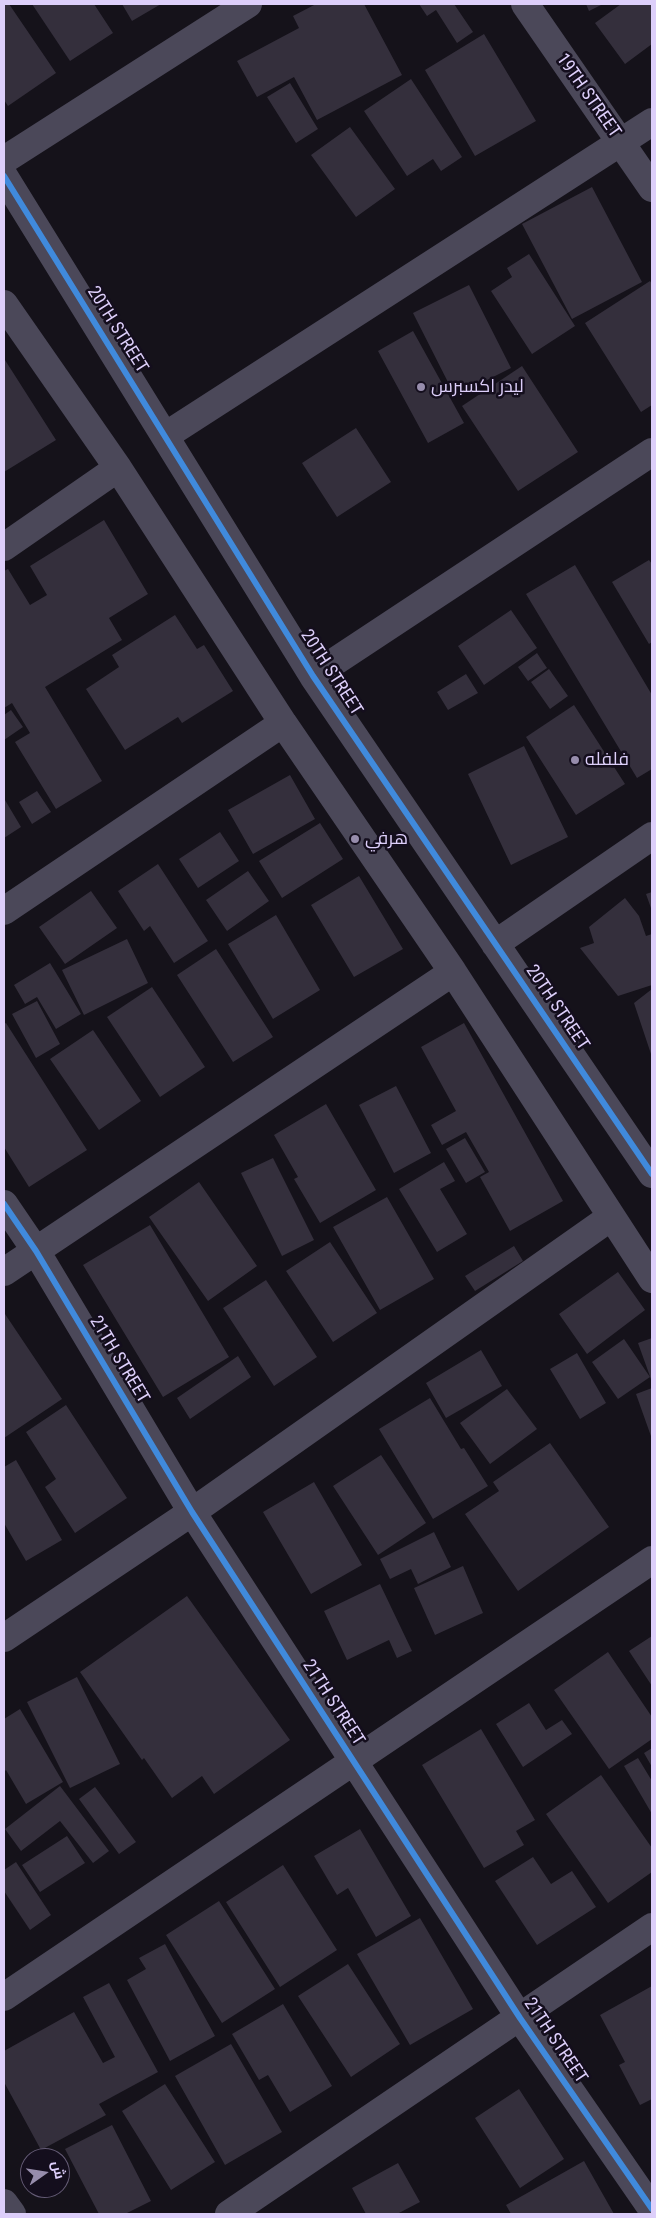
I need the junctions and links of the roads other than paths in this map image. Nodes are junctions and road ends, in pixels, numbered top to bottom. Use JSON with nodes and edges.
{"nodes":[{"id":1,"x":248,"y":4,"type":"edge"},
{"id":2,"x":525,"y":4,"type":"edge"},
{"id":3,"x":652,"y":122,"type":"edge"},
{"id":4,"x":620,"y":142,"type":"junction"},
{"id":5,"x":4,"y":160,"type":"edge"},
{"id":6,"x":4,"y":176,"type":"edge"},
{"id":7,"x":652,"y":188,"type":"edge"},
{"id":8,"x":4,"y":304,"type":"edge"},
{"id":9,"x":165,"y":436,"type":"junction"},
{"id":10,"x":652,"y":452,"type":"edge"},
{"id":11,"x":118,"y":468,"type":"junction"},
{"id":12,"x":4,"y":547,"type":"edge"},
{"id":13,"x":313,"y":676,"type":"junction"},
{"id":14,"x":283,"y":723,"type":"junction"},
{"id":15,"x":652,"y":836,"type":"edge"},
{"id":16,"x":4,"y":911,"type":"edge"},
{"id":17,"x":495,"y":944,"type":"junction"},
{"id":18,"x":453,"y":972,"type":"junction"},
{"id":19,"x":652,"y":1174,"type":"edge"},
{"id":20,"x":4,"y":1204,"type":"edge"},
{"id":21,"x":611,"y":1217,"type":"junction"},
{"id":22,"x":36,"y":1251,"type":"junction"},
{"id":23,"x":4,"y":1272,"type":"edge"},
{"id":24,"x":652,"y":1279,"type":"edge"},
{"id":25,"x":192,"y":1512,"type":"junction"},
{"id":26,"x":652,"y":1560,"type":"edge"},
{"id":27,"x":4,"y":1638,"type":"edge"},
{"id":28,"x":354,"y":1762,"type":"junction"},
{"id":29,"x":652,"y":1927,"type":"edge"},
{"id":30,"x":4,"y":1996,"type":"edge"},
{"id":31,"x":520,"y":2018,"type":"junction"},
{"id":32,"x":4,"y":2203,"type":"edge"},
{"id":33,"x":652,"y":2209,"type":"edge"},
{"id":34,"x":12,"y":2214,"type":"edge"},
{"id":35,"x":229,"y":2214,"type":"edge"}],
"edges":[{"from":1,"to":5,"type":"street"},
{"from":2,"to":4,"type":"street","name":"19TH STREET"},
{"from":3,"to":4,"type":"street"},
{"from":4,"to":7,"type":"street","name":"19TH STREET"},
{"from":4,"to":9,"type":"street"},
{"from":6,"to":9,"type":"street","name":"20TH STREET"},
{"from":8,"to":11,"type":"street"},
{"from":9,"to":13,"type":"street","name":"20TH STREET"},
{"from":10,"to":13,"type":"street"},
{"from":11,"to":12,"type":"street"},
{"from":11,"to":14,"type":"street"},
{"from":13,"to":17,"type":"street","name":"20TH STREET"},
{"from":14,"to":16,"type":"street"},
{"from":14,"to":18,"type":"street"},
{"from":15,"to":17,"type":"street"},
{"from":17,"to":19,"type":"street","name":"20TH STREET"},
{"from":18,"to":21,"type":"street"},
{"from":18,"to":22,"type":"street"},
{"from":20,"to":22,"type":"street","name":"21TH STREET"},
{"from":21,"to":24,"type":"street"},
{"from":21,"to":25,"type":"street"},
{"from":22,"to":23,"type":"street"},
{"from":22,"to":25,"type":"street","name":"21TH STREET"},
{"from":25,"to":27,"type":"street"},
{"from":25,"to":28,"type":"street","name":"21TH STREET"},
{"from":26,"to":28,"type":"street"},
{"from":28,"to":30,"type":"street"},
{"from":28,"to":31,"type":"street","name":"21TH STREET"},
{"from":29,"to":31,"type":"street"},
{"from":31,"to":33,"type":"street","name":"21TH STREET"},
{"from":31,"to":35,"type":"street"},
{"from":32,"to":34,"type":"street"}]}
